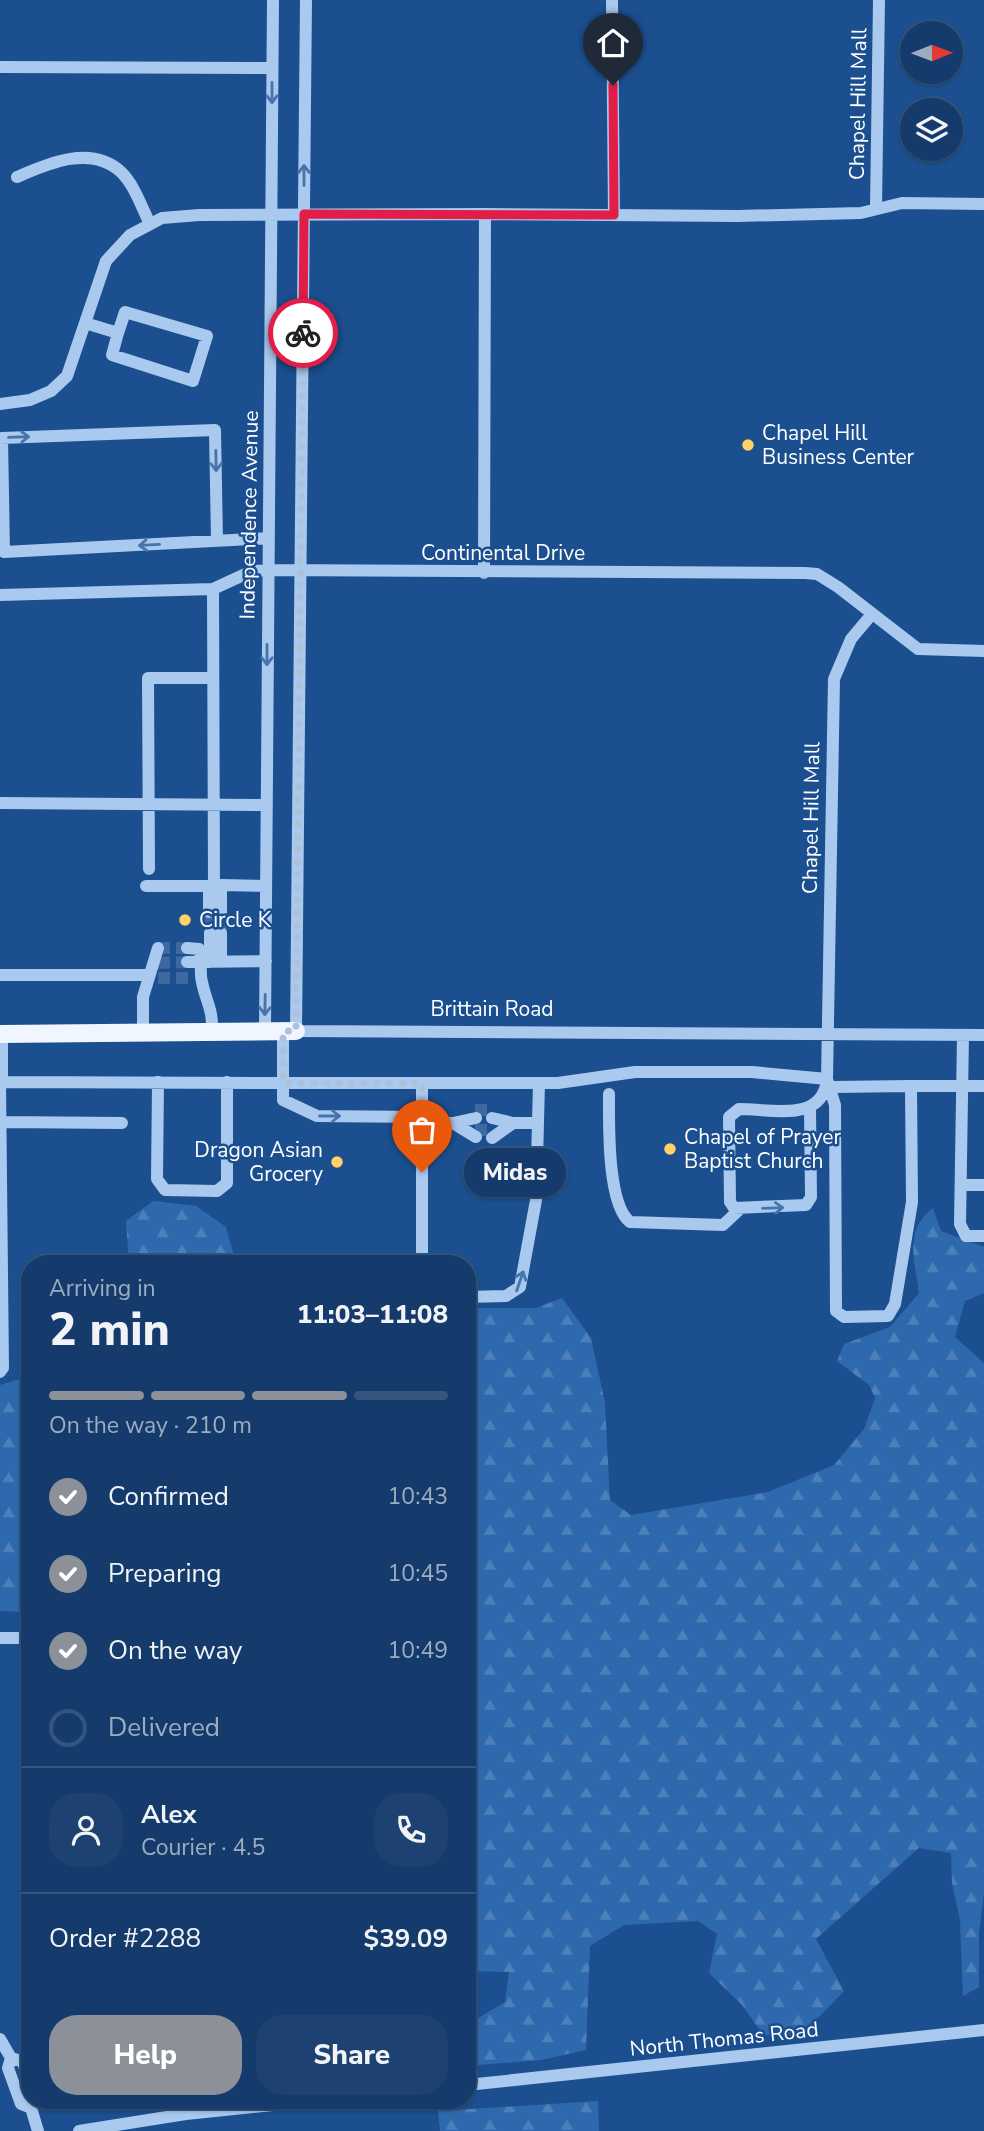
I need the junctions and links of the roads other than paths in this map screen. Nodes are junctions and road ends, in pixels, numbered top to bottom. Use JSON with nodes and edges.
{"nodes":[{"id":1,"x":273,"y":0,"type":"edge"},
{"id":2,"x":306,"y":0,"type":"edge"},
{"id":3,"x":612,"y":0,"type":"edge"},
{"id":4,"x":878,"y":0,"type":"edge"},
{"id":5,"x":0,"y":67,"type":"edge"},
{"id":6,"x":272,"y":68,"type":"junction"},
{"id":7,"x":17,"y":177,"type":"dead end"},
{"id":8,"x":984,"y":204,"type":"edge"},
{"id":9,"x":876,"y":208,"type":"junction"},
{"id":10,"x":271,"y":214,"type":"junction"},
{"id":11,"x":304,"y":214,"type":"junction"},
{"id":12,"x":485,"y":214,"type":"junction"},
{"id":13,"x":614,"y":215,"type":"junction"},
{"id":14,"x":150,"y":225,"type":"junction"},
{"id":15,"x":85,"y":323,"type":"junction"},
{"id":16,"x":118,"y":333,"type":"junction"},
{"id":17,"x":0,"y":404,"type":"edge"},
{"id":18,"x":268,"y":538,"type":"junction"},
{"id":19,"x":217,"y":541,"type":"junction"},
{"id":20,"x":268,"y":570,"type":"junction"},
{"id":21,"x":301,"y":570,"type":"junction"},
{"id":22,"x":484,"y":573,"type":"junction"},
{"id":23,"x":213,"y":589,"type":"junction"},
{"id":24,"x":0,"y":595,"type":"edge"},
{"id":25,"x":872,"y":614,"type":"junction"},
{"id":26,"x":984,"y":651,"type":"edge"},
{"id":27,"x":213,"y":678,"type":"junction"},
{"id":28,"x":0,"y":803,"type":"edge"},
{"id":29,"x":148,"y":804,"type":"junction"},
{"id":30,"x":214,"y":805,"type":"junction"},
{"id":31,"x":267,"y":805,"type":"junction"},
{"id":32,"x":149,"y":869,"type":"dead end"},
{"id":33,"x":214,"y":885,"type":"junction"},
{"id":34,"x":146,"y":886,"type":"dead end"},
{"id":35,"x":266,"y":886,"type":"junction"},
{"id":36,"x":215,"y":912,"type":"tunnel mouth"},
{"id":37,"x":215,"y":933,"type":"tunnel mouth"},
{"id":38,"x":158,"y":948,"type":"dead end"},
{"id":39,"x":187,"y":948,"type":"tunnel mouth"},
{"id":40,"x":266,"y":961,"type":"junction"},
{"id":41,"x":205,"y":962,"type":"junction"},
{"id":42,"x":153,"y":972,"type":"junction"},
{"id":43,"x":0,"y":975,"type":"edge"},
{"id":44,"x":212,"y":1031,"type":"junction"},
{"id":45,"x":281,"y":1031,"type":"junction"},
{"id":46,"x":143,"y":1032,"type":"junction"},
{"id":47,"x":1,"y":1034,"type":"edge"},
{"id":48,"x":826,"y":1034,"type":"junction"},
{"id":49,"x":963,"y":1035,"type":"junction"},
{"id":50,"x":984,"y":1035,"type":"edge"},
{"id":51,"x":1,"y":1082,"type":"edge"},
{"id":52,"x":158,"y":1082,"type":"junction"},
{"id":53,"x":227,"y":1082,"type":"junction"},
{"id":54,"x":283,"y":1083,"type":"junction"},
{"id":55,"x":422,"y":1083,"type":"junction"},
{"id":56,"x":539,"y":1083,"type":"junction"},
{"id":57,"x":830,"y":1083,"type":"junction"},
{"id":58,"x":911,"y":1086,"type":"junction"},
{"id":59,"x":963,"y":1086,"type":"junction"},
{"id":60,"x":984,"y":1086,"type":"edge"},
{"id":61,"x":608,"y":1094,"type":"dead end"},
{"id":62,"x":810,"y":1109,"type":"junction"},
{"id":63,"x":422,"y":1120,"type":"junction"},
{"id":64,"x":1,"y":1122,"type":"edge"},
{"id":65,"x":122,"y":1123,"type":"dead end"},
{"id":66,"x":453,"y":1123,"type":"junction"},
{"id":67,"x":513,"y":1123,"type":"junction"},
{"id":68,"x":538,"y":1123,"type":"junction"},
{"id":69,"x":961,"y":1185,"type":"junction"},
{"id":70,"x":984,"y":1185,"type":"edge"},
{"id":71,"x":740,"y":1209,"type":"junction"},
{"id":72,"x":984,"y":1236,"type":"edge"},
{"id":73,"x":422,"y":1255,"type":"edge"},
{"id":74,"x":1,"y":1278,"type":"edge"},
{"id":75,"x":476,"y":1297,"type":"edge"},
{"id":76,"x":0,"y":1372,"type":"edge"},
{"id":77,"x":21,"y":1637,"type":"edge"},
{"id":78,"x":0,"y":1638,"type":"edge"},
{"id":79,"x":984,"y":2030,"type":"edge"},
{"id":80,"x":0,"y":2039,"type":"edge"},
{"id":81,"x":11,"y":2058,"type":"junction"},
{"id":82,"x":21,"y":2061,"type":"edge"},
{"id":83,"x":476,"y":2084,"type":"edge"},
{"id":84,"x":21,"y":2102,"type":"edge"},
{"id":85,"x":36,"y":2109,"type":"edge"},
{"id":86,"x":234,"y":2109,"type":"edge"},
{"id":87,"x":38,"y":2131,"type":"edge"},
{"id":88,"x":79,"y":2131,"type":"edge"}],
"edges":[{"from":1,"to":6,"type":"street","name":"Independence Avenue"},
{"from":11,"to":2,"type":"street","one_way":true},
{"from":3,"to":13,"type":"street"},
{"from":4,"to":9,"type":"street","name":"Chapel Hill Mall"},
{"from":5,"to":6,"type":"street"},
{"from":6,"to":10,"type":"street","name":"Independence Avenue","one_way":true},
{"from":7,"to":14,"type":"street"},
{"from":8,"to":9,"type":"street"},
{"from":9,"to":13,"type":"street"},
{"from":10,"to":11,"type":"street"},
{"from":10,"to":14,"type":"street"},
{"from":10,"to":18,"type":"street","name":"Independence Avenue"},
{"from":11,"to":12,"type":"street"},
{"from":11,"to":21,"type":"street"},
{"from":12,"to":13,"type":"street"},
{"from":12,"to":22,"type":"street"},
{"from":14,"to":15,"type":"street"},
{"from":15,"to":16,"type":"street"},
{"from":15,"to":17,"type":"street"},
{"from":16,"to":16,"type":"street"},
{"from":18,"to":19,"type":"street"},
{"from":18,"to":20,"type":"street","name":"Independence Avenue"},
{"from":19,"to":19,"type":"street","one_way":true},
{"from":20,"to":21,"type":"street","name":"Continental Drive"},
{"from":20,"to":23,"type":"street","name":"Continental Drive"},
{"from":20,"to":31,"type":"street","name":"Independence Avenue","one_way":true},
{"from":21,"to":22,"type":"street","name":"Continental Drive"},
{"from":21,"to":45,"type":"street"},
{"from":22,"to":25,"type":"street","name":"Continental Drive"},
{"from":23,"to":24,"type":"street","name":"Continental Drive"},
{"from":23,"to":27,"type":"street"},
{"from":25,"to":26,"type":"street","name":"Continental Drive"},
{"from":25,"to":48,"type":"street","name":"Chapel Hill Mall"},
{"from":27,"to":29,"type":"street"},
{"from":27,"to":30,"type":"street"},
{"from":28,"to":29,"type":"street"},
{"from":29,"to":30,"type":"street"},
{"from":29,"to":32,"type":"street"},
{"from":30,"to":31,"type":"street"},
{"from":30,"to":33,"type":"street"},
{"from":31,"to":35,"type":"street","name":"Independence Avenue"},
{"from":33,"to":34,"type":"street"},
{"from":33,"to":35,"type":"street"},
{"from":33,"to":36,"type":"street"},
{"from":35,"to":40,"type":"street","name":"Independence Avenue"},
{"from":37,"to":41,"type":"street"},
{"from":38,"to":42,"type":"street"},
{"from":39,"to":41,"type":"street"},
{"from":40,"to":41,"type":"street"},
{"from":40,"to":45,"type":"street","name":"Independence Avenue","one_way":true},
{"from":41,"to":44,"type":"street"},
{"from":42,"to":43,"type":"street"},
{"from":42,"to":46,"type":"street"},
{"from":44,"to":45,"type":"main road","name":"Brittain Road"},
{"from":44,"to":46,"type":"main road","name":"Brittain Road"},
{"from":45,"to":48,"type":"street","name":"Brittain Road"},
{"from":45,"to":54,"type":"street"},
{"from":46,"to":47,"type":"main road","name":"Brittain Road"},
{"from":47,"to":51,"type":"street"},
{"from":48,"to":49,"type":"street","name":"Brittain Road"},
{"from":48,"to":57,"type":"street","name":"Chapel Hill Mall"},
{"from":49,"to":50,"type":"street","name":"Brittain Road"},
{"from":49,"to":59,"type":"street"},
{"from":51,"to":52,"type":"street"},
{"from":51,"to":64,"type":"street"},
{"from":52,"to":53,"type":"street"},
{"from":52,"to":53,"type":"street"},
{"from":53,"to":54,"type":"street"},
{"from":54,"to":55,"type":"street"},
{"from":54,"to":63,"type":"street","one_way":true},
{"from":55,"to":56,"type":"street"},
{"from":55,"to":63,"type":"street"},
{"from":56,"to":57,"type":"street"},
{"from":56,"to":68,"type":"street"},
{"from":57,"to":58,"type":"street"},
{"from":57,"to":58,"type":"street","name":"Chapel Hill Mall"},
{"from":57,"to":62,"type":"street"},
{"from":58,"to":59,"type":"street"},
{"from":59,"to":60,"type":"street"},
{"from":59,"to":69,"type":"street"},
{"from":61,"to":71,"type":"street"},
{"from":71,"to":62,"type":"street","one_way":true},
{"from":62,"to":71,"type":"street"},
{"from":63,"to":66,"type":"street"},
{"from":63,"to":73,"type":"street"},
{"from":64,"to":65,"type":"street"},
{"from":64,"to":74,"type":"street"},
{"from":66,"to":66,"type":"street"},
{"from":67,"to":67,"type":"street"},
{"from":67,"to":68,"type":"street"},
{"from":75,"to":68,"type":"street","one_way":true},
{"from":69,"to":70,"type":"street"},
{"from":69,"to":72,"type":"street"},
{"from":74,"to":76,"type":"street"},
{"from":77,"to":78,"type":"street"},
{"from":79,"to":83,"type":"street","name":"North Thomas Road"},
{"from":80,"to":81,"type":"street"},
{"from":81,"to":82,"type":"street"},
{"from":81,"to":84,"type":"street"},
{"from":85,"to":87,"type":"street"},
{"from":86,"to":88,"type":"street"}]}
